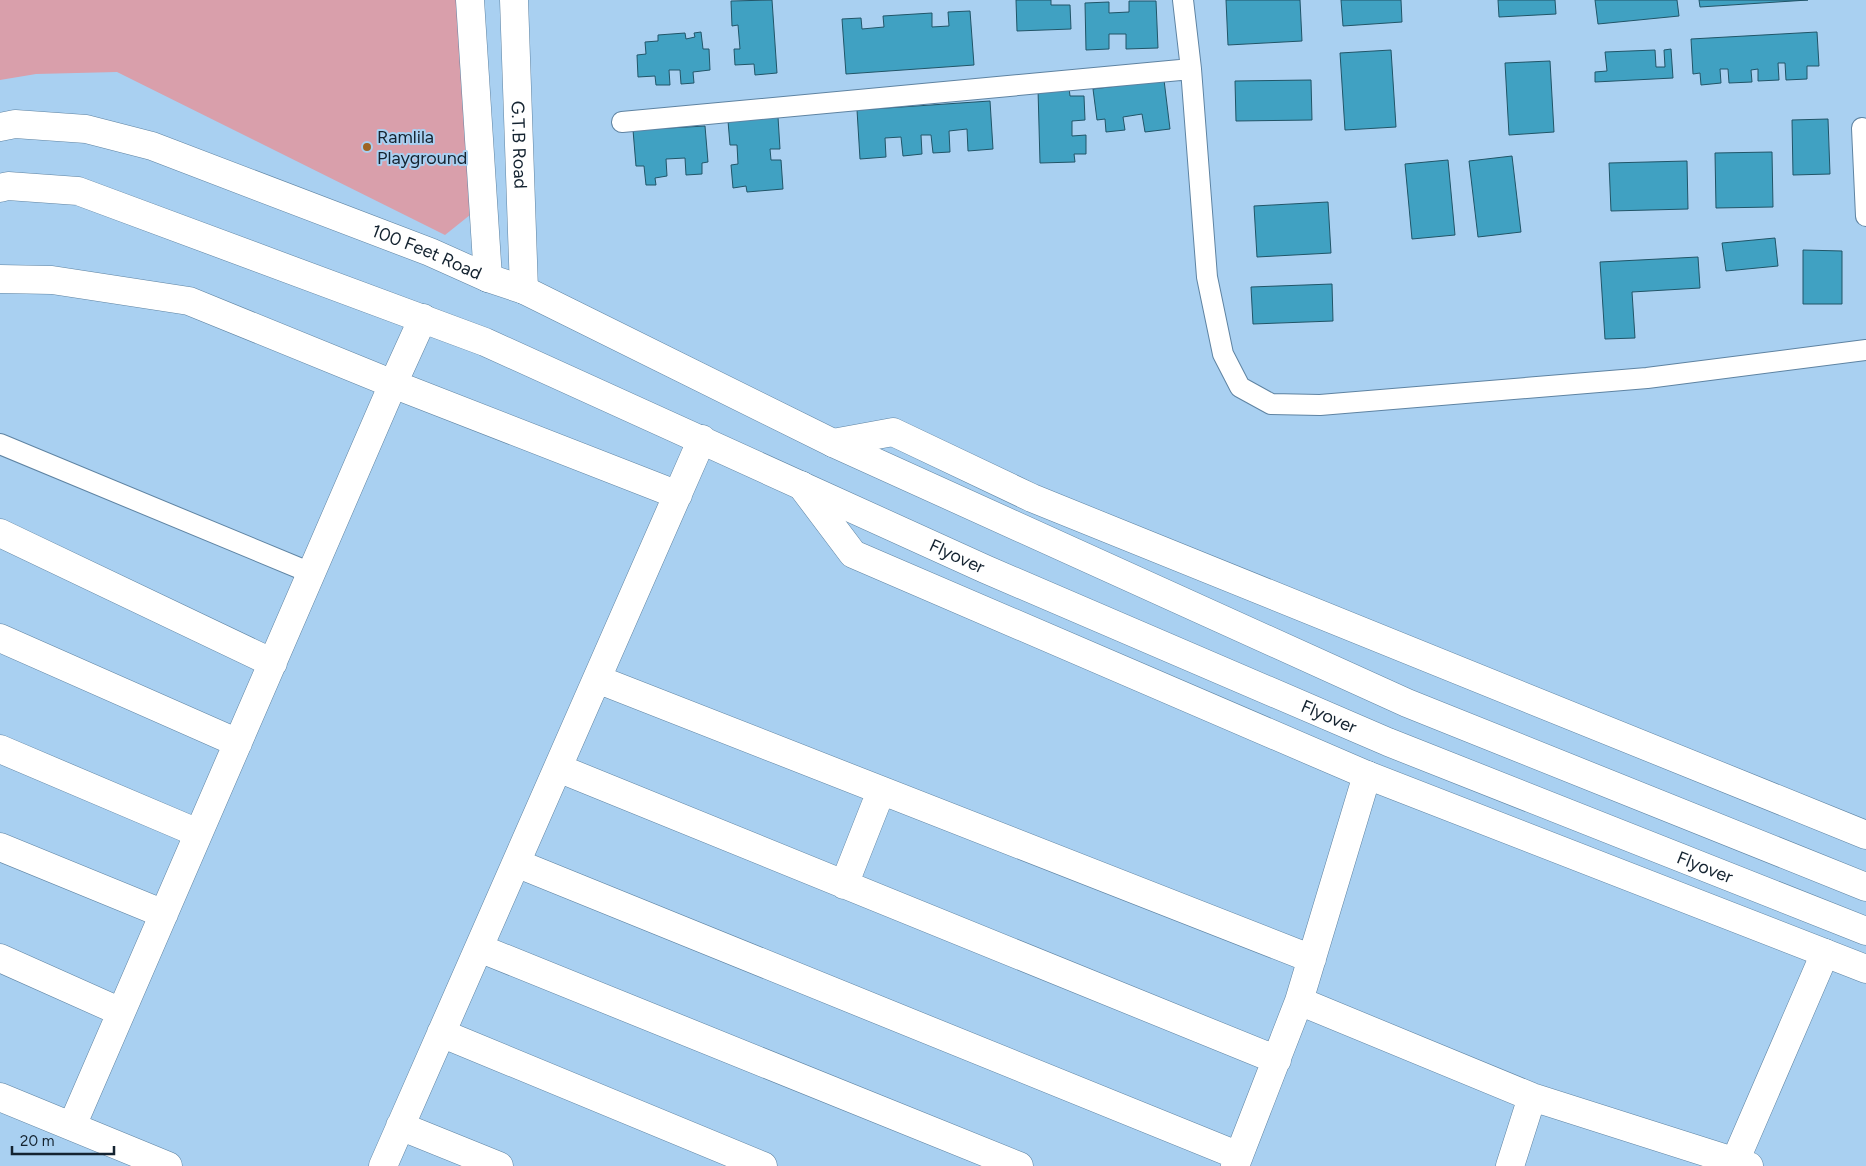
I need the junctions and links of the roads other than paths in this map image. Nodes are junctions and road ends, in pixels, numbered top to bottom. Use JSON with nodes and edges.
{"nodes":[{"id":1,"x":470,"y":0,"type":"edge"},
{"id":2,"x":514,"y":0,"type":"edge"},
{"id":3,"x":1183,"y":0,"type":"edge"},
{"id":4,"x":1191,"y":70,"type":"junction"},
{"id":5,"x":622,"y":122,"type":"dead end"},
{"id":6,"x":0,"y":126,"type":"edge"},
{"id":7,"x":1862,"y":128,"type":"dead end"},
{"id":8,"x":0,"y":188,"type":"edge"},
{"id":9,"x":1866,"y":216,"type":"edge"},
{"id":10,"x":488,"y":278,"type":"junction"},
{"id":11,"x":0,"y":279,"type":"edge"},
{"id":12,"x":524,"y":290,"type":"junction"},
{"id":13,"x":423,"y":318,"type":"junction"},
{"id":14,"x":1866,"y":350,"type":"edge"},
{"id":15,"x":393,"y":384,"type":"junction"},
{"id":16,"x":702,"y":439,"type":"junction"},
{"id":17,"x":833,"y":443,"type":"junction"},
{"id":18,"x":0,"y":444,"type":"edge"},
{"id":19,"x":801,"y":485,"type":"junction"},
{"id":20,"x":678,"y":494,"type":"junction"},
{"id":21,"x":0,"y":533,"type":"edge"},
{"id":22,"x":311,"y":573,"type":"junction"},
{"id":23,"x":0,"y":638,"type":"edge"},
{"id":24,"x":272,"y":663,"type":"junction"},
{"id":25,"x":597,"y":679,"type":"junction"},
{"id":26,"x":238,"y":743,"type":"junction"},
{"id":27,"x":0,"y":749,"type":"edge"},
{"id":28,"x":558,"y":768,"type":"junction"},
{"id":29,"x":1367,"y":775,"type":"junction"},
{"id":30,"x":881,"y":791,"type":"junction"},
{"id":31,"x":198,"y":833,"type":"junction"},
{"id":32,"x":1866,"y":834,"type":"edge"},
{"id":33,"x":0,"y":847,"type":"edge"},
{"id":34,"x":516,"y":862,"type":"junction"},
{"id":35,"x":844,"y":885,"type":"junction"},
{"id":36,"x":1866,"y":887,"type":"edge"},
{"id":37,"x":164,"y":914,"type":"junction"},
{"id":38,"x":1866,"y":931,"type":"edge"},
{"id":39,"x":479,"y":948,"type":"junction"},
{"id":40,"x":1825,"y":953,"type":"junction"},
{"id":41,"x":0,"y":958,"type":"edge"},
{"id":42,"x":1312,"y":959,"type":"junction"},
{"id":43,"x":1866,"y":969,"type":"edge"},
{"id":44,"x":1299,"y":1001,"type":"junction"},
{"id":45,"x":121,"y":1012,"type":"junction"},
{"id":46,"x":441,"y":1034,"type":"junction"},
{"id":47,"x":1277,"y":1060,"type":"junction"},
{"id":48,"x":0,"y":1097,"type":"edge"},
{"id":49,"x":1532,"y":1097,"type":"junction"},
{"id":50,"x":72,"y":1126,"type":"junction"},
{"id":51,"x":400,"y":1126,"type":"junction"},
{"id":52,"x":722,"y":1158,"type":"edge"},
{"id":53,"x":1237,"y":1161,"type":"edge"},
{"id":54,"x":1739,"y":1164,"type":"edge"},
{"id":55,"x":168,"y":1166,"type":"edge"},
{"id":56,"x":383,"y":1166,"type":"edge"},
{"id":57,"x":499,"y":1166,"type":"edge"},
{"id":58,"x":763,"y":1166,"type":"edge"},
{"id":59,"x":1019,"y":1166,"type":"edge"},
{"id":60,"x":1510,"y":1166,"type":"edge"}],
"edges":[{"from":1,"to":10,"type":"street"},
{"from":2,"to":12,"type":"street","name":"G.T.B Road"},
{"from":3,"to":4,"type":"lane"},
{"from":4,"to":5,"type":"lane"},
{"from":4,"to":14,"type":"lane"},
{"from":6,"to":10,"type":"street","name":"100 Feet Road"},
{"from":7,"to":9,"type":"lane"},
{"from":8,"to":13,"type":"street"},
{"from":10,"to":12,"type":"street","name":"100 Feet Road"},
{"from":11,"to":15,"type":"street"},
{"from":12,"to":17,"type":"street","name":"100 Feet Road"},
{"from":13,"to":15,"type":"street"},
{"from":13,"to":16,"type":"street"},
{"from":15,"to":20,"type":"street"},
{"from":15,"to":22,"type":"street"},
{"from":16,"to":19,"type":"street"},
{"from":16,"to":20,"type":"street"},
{"from":17,"to":32,"type":"street"},
{"from":17,"to":36,"type":"street"},
{"from":18,"to":22,"type":"lane"},
{"from":19,"to":29,"type":"street"},
{"from":19,"to":38,"type":"street","name":"Flyover"},
{"from":20,"to":25,"type":"street"},
{"from":21,"to":24,"type":"street"},
{"from":22,"to":24,"type":"street"},
{"from":23,"to":26,"type":"street"},
{"from":24,"to":26,"type":"street"},
{"from":25,"to":28,"type":"street"},
{"from":25,"to":30,"type":"street"},
{"from":26,"to":31,"type":"street"},
{"from":27,"to":31,"type":"street"},
{"from":28,"to":34,"type":"street"},
{"from":28,"to":35,"type":"street"},
{"from":29,"to":40,"type":"street"},
{"from":29,"to":42,"type":"street"},
{"from":30,"to":35,"type":"street"},
{"from":30,"to":42,"type":"street"},
{"from":31,"to":37,"type":"street"},
{"from":33,"to":37,"type":"street"},
{"from":34,"to":39,"type":"street"},
{"from":34,"to":53,"type":"street"},
{"from":35,"to":47,"type":"street"},
{"from":37,"to":45,"type":"street"},
{"from":39,"to":46,"type":"street"},
{"from":39,"to":59,"type":"street"},
{"from":40,"to":43,"type":"street"},
{"from":40,"to":54,"type":"street"},
{"from":41,"to":45,"type":"street"},
{"from":42,"to":44,"type":"street"},
{"from":44,"to":47,"type":"street"},
{"from":44,"to":49,"type":"street"},
{"from":45,"to":50,"type":"street"},
{"from":46,"to":51,"type":"street"},
{"from":46,"to":52,"type":"street"},
{"from":47,"to":53,"type":"street"},
{"from":48,"to":50,"type":"street"},
{"from":49,"to":54,"type":"street"},
{"from":49,"to":60,"type":"street"},
{"from":50,"to":55,"type":"street"},
{"from":51,"to":56,"type":"street"},
{"from":51,"to":57,"type":"street"},
{"from":52,"to":58,"type":"street"}]}
